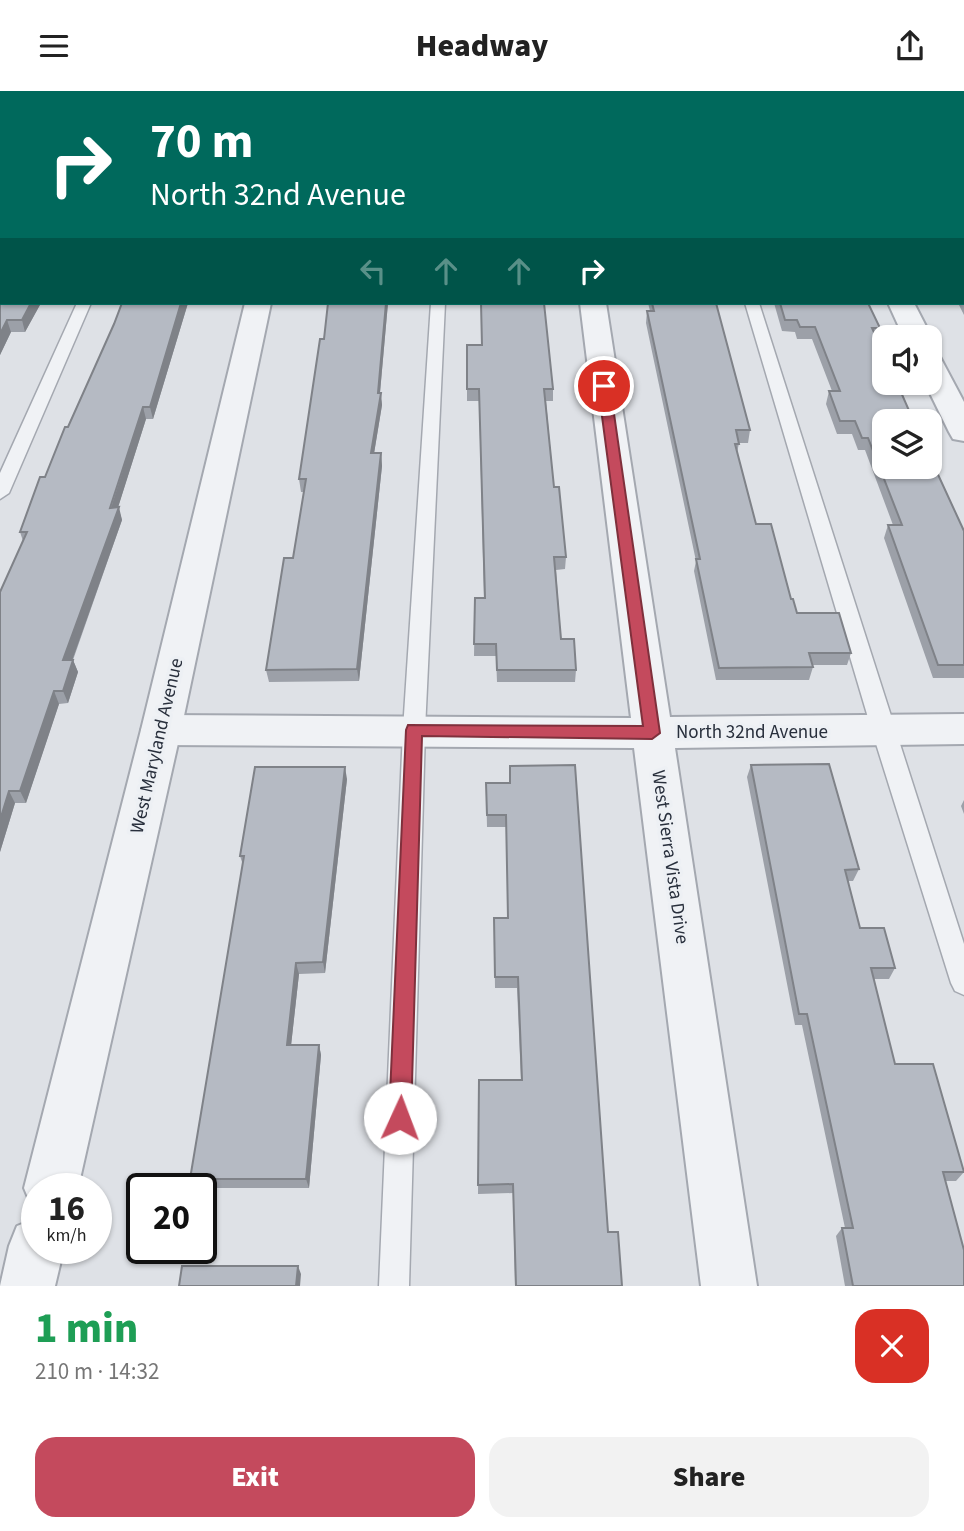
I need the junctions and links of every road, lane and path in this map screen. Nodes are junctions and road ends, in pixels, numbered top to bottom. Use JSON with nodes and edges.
{"nodes":[{"id":1,"x":83,"y":305,"type":"edge"},
{"id":2,"x":258,"y":305,"type":"edge"},
{"id":3,"x":438,"y":305,"type":"edge"},
{"id":4,"x":593,"y":305,"type":"edge"},
{"id":5,"x":753,"y":305,"type":"edge"},
{"id":6,"x":902,"y":305,"type":"edge"},
{"id":7,"x":912,"y":325,"type":"edge"},
{"id":8,"x":942,"y":387,"type":"edge"},
{"id":9,"x":964,"y":432,"type":"edge"},
{"id":10,"x":0,"y":493,"type":"edge"},
{"id":11,"x":964,"y":729,"type":"edge"},
{"id":12,"x":161,"y":730,"type":"junction"},
{"id":13,"x":414,"y":730,"type":"junction"},
{"id":14,"x":883,"y":731,"type":"junction"},
{"id":15,"x":652,"y":733,"type":"junction"},
{"id":16,"x":964,"y":983,"type":"edge"},
{"id":17,"x":55,"y":1173,"type":"edge"},
{"id":18,"x":32,"y":1264,"type":"edge"},
{"id":19,"x":27,"y":1286,"type":"edge"},
{"id":20,"x":394,"y":1286,"type":"edge"},
{"id":21,"x":729,"y":1286,"type":"edge"}],
"edges":[{"from":1,"to":10,"type":"lane"},
{"from":2,"to":12,"type":"street","name":"West Maryland Avenue"},
{"from":3,"to":13,"type":"lane"},
{"from":4,"to":15,"type":"street","name":"West Sierra Vista Drive"},
{"from":5,"to":14,"type":"lane"},
{"from":6,"to":7,"type":"street"},
{"from":8,"to":9,"type":"street"},
{"from":11,"to":14,"type":"street","name":"North 32nd Avenue"},
{"from":12,"to":13,"type":"street","name":"North 32nd Avenue"},
{"from":12,"to":17,"type":"street","name":"West Maryland Avenue"},
{"from":13,"to":15,"type":"street","name":"North 32nd Avenue"},
{"from":13,"to":20,"type":"lane"},
{"from":14,"to":15,"type":"street","name":"North 32nd Avenue"},
{"from":14,"to":16,"type":"lane"},
{"from":15,"to":21,"type":"street","name":"West Sierra Vista Drive"},
{"from":18,"to":19,"type":"street"}]}
